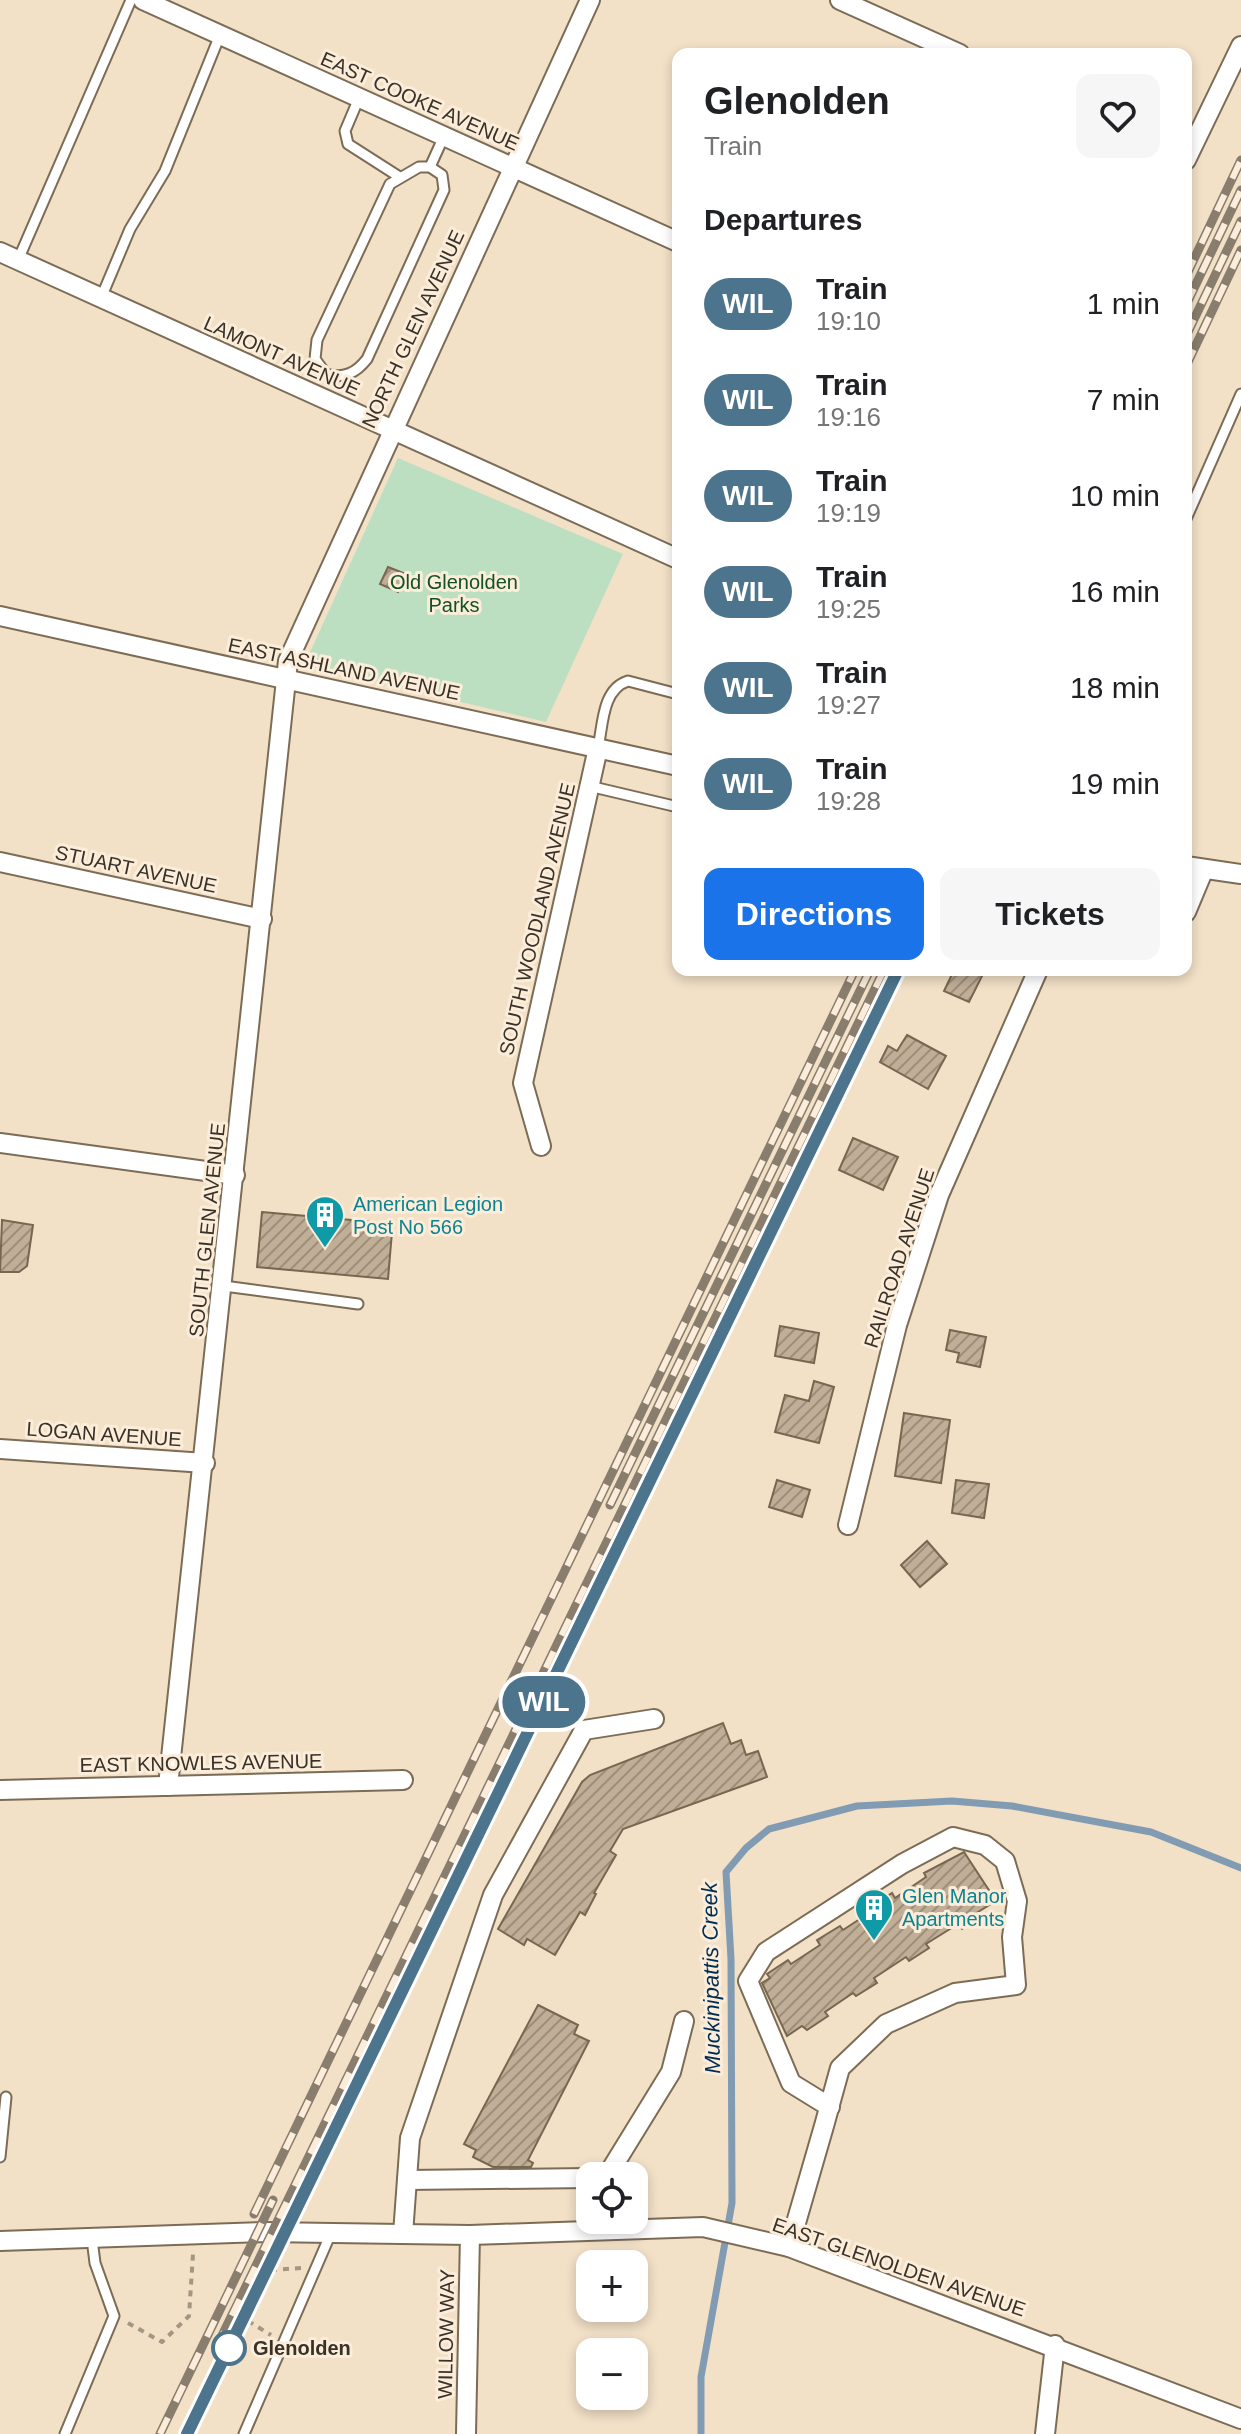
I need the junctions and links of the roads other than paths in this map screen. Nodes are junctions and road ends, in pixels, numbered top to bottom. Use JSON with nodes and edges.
{"nodes":[{"id":1,"x":131,"y":0,"type":"edge"},
{"id":2,"x":143,"y":0,"type":"edge"},
{"id":3,"x":590,"y":0,"type":"edge"},
{"id":4,"x":840,"y":0,"type":"edge"},
{"id":5,"x":220,"y":35,"type":"junction"},
{"id":6,"x":1241,"y":46,"type":"edge"},
{"id":7,"x":947,"y":48,"type":"edge"},
{"id":8,"x":359,"y":98,"type":"junction"},
{"id":9,"x":444,"y":136,"type":"junction"},
{"id":10,"x":1192,"y":146,"type":"edge"},
{"id":11,"x":430,"y":167,"type":"junction"},
{"id":12,"x":512,"y":167,"type":"junction"},
{"id":13,"x":398,"y":176,"type":"junction"},
{"id":14,"x":672,"y":239,"type":"edge"},
{"id":15,"x":0,"y":252,"type":"edge"},
{"id":16,"x":18,"y":260,"type":"junction"},
{"id":17,"x":101,"y":298,"type":"junction"},
{"id":18,"x":326,"y":374,"type":"junction"},
{"id":19,"x":1241,"y":394,"type":"edge"},
{"id":20,"x":316,"y":395,"type":"junction"},
{"id":21,"x":391,"y":429,"type":"junction"},
{"id":22,"x":1192,"y":505,"type":"edge"},
{"id":23,"x":672,"y":556,"type":"edge"},
{"id":24,"x":0,"y":616,"type":"edge"},
{"id":25,"x":285,"y":679,"type":"junction"},
{"id":26,"x":672,"y":692,"type":"edge"},
{"id":27,"x":598,"y":748,"type":"junction"},
{"id":28,"x":672,"y":765,"type":"edge"},
{"id":29,"x":589,"y":786,"type":"junction"},
{"id":30,"x":672,"y":806,"type":"edge"},
{"id":31,"x":0,"y":862,"type":"edge"},
{"id":32,"x":1195,"y":868,"type":"edge"},
{"id":33,"x":1241,"y":874,"type":"edge"},
{"id":34,"x":262,"y":919,"type":"junction"},
{"id":35,"x":1035,"y":976,"type":"edge"},
{"id":36,"x":0,"y":1143,"type":"edge"},
{"id":37,"x":541,"y":1146,"type":"dead end"},
{"id":38,"x":235,"y":1175,"type":"junction"},
{"id":39,"x":224,"y":1286,"type":"junction"},
{"id":40,"x":358,"y":1304,"type":"dead end"},
{"id":41,"x":0,"y":1449,"type":"edge"},
{"id":42,"x":205,"y":1463,"type":"junction"},
{"id":43,"x":848,"y":1525,"type":"dead end"},
{"id":44,"x":654,"y":1719,"type":"dead end"},
{"id":45,"x":403,"y":1780,"type":"dead end"},
{"id":46,"x":168,"y":1786,"type":"junction"},
{"id":47,"x":0,"y":1790,"type":"edge"},
{"id":48,"x":684,"y":2021,"type":"dead end"},
{"id":49,"x":6,"y":2097,"type":"dead end"},
{"id":50,"x":830,"y":2107,"type":"junction"},
{"id":51,"x":0,"y":2157,"type":"edge"},
{"id":52,"x":616,"y":2162,"type":"edge"},
{"id":53,"x":576,"y":2178,"type":"edge"},
{"id":54,"x":407,"y":2180,"type":"junction"},
{"id":55,"x":331,"y":2233,"type":"junction"},
{"id":56,"x":403,"y":2234,"type":"junction"},
{"id":57,"x":470,"y":2235,"type":"junction"},
{"id":58,"x":92,"y":2239,"type":"junction"},
{"id":59,"x":0,"y":2241,"type":"edge"},
{"id":60,"x":789,"y":2247,"type":"junction"},
{"id":61,"x":1055,"y":2345,"type":"junction"},
{"id":62,"x":1241,"y":2419,"type":"edge"},
{"id":63,"x":65,"y":2434,"type":"edge"},
{"id":64,"x":244,"y":2434,"type":"edge"},
{"id":65,"x":466,"y":2434,"type":"edge"},
{"id":66,"x":1045,"y":2434,"type":"edge"}],
"edges":[{"from":1,"to":16,"type":"lane"},
{"from":2,"to":5,"type":"street","name":"EAST COOKE AVENUE"},
{"from":3,"to":12,"type":"street","name":"NORTH GLEN AVENUE"},
{"from":4,"to":7,"type":"street"},
{"from":5,"to":8,"type":"street","name":"EAST COOKE AVENUE"},
{"from":5,"to":17,"type":"lane"},
{"from":6,"to":10,"type":"street"},
{"from":8,"to":9,"type":"street","name":"EAST COOKE AVENUE"},
{"from":8,"to":13,"type":"lane"},
{"from":9,"to":11,"type":"lane"},
{"from":9,"to":12,"type":"street","name":"EAST COOKE AVENUE"},
{"from":11,"to":13,"type":"lane"},
{"from":11,"to":18,"type":"lane"},
{"from":12,"to":14,"type":"street","name":"EAST COOKE AVENUE"},
{"from":12,"to":21,"type":"street","name":"NORTH GLEN AVENUE"},
{"from":13,"to":18,"type":"lane"},
{"from":15,"to":16,"type":"street","name":"LAMONT AVENUE"},
{"from":16,"to":17,"type":"street","name":"LAMONT AVENUE"},
{"from":17,"to":20,"type":"street","name":"LAMONT AVENUE"},
{"from":18,"to":20,"type":"lane"},
{"from":19,"to":22,"type":"lane"},
{"from":20,"to":21,"type":"street","name":"LAMONT AVENUE"},
{"from":21,"to":23,"type":"street","name":"LAMONT AVENUE"},
{"from":21,"to":25,"type":"street","name":"NORTH GLEN AVENUE"},
{"from":24,"to":25,"type":"street","name":"EAST ASHLAND AVENUE"},
{"from":25,"to":27,"type":"street","name":"EAST ASHLAND AVENUE"},
{"from":25,"to":34,"type":"street","name":"SOUTH GLEN AVENUE"},
{"from":26,"to":27,"type":"lane"},
{"from":27,"to":28,"type":"street","name":"EAST ASHLAND AVENUE"},
{"from":27,"to":29,"type":"street","name":"SOUTH WOODLAND AVENUE"},
{"from":29,"to":30,"type":"lane"},
{"from":29,"to":37,"type":"street","name":"SOUTH WOODLAND AVENUE"},
{"from":31,"to":34,"type":"street","name":"STUART AVENUE"},
{"from":32,"to":33,"type":"street"},
{"from":34,"to":38,"type":"street","name":"SOUTH GLEN AVENUE"},
{"from":35,"to":43,"type":"street","name":"RAILROAD AVENUE"},
{"from":36,"to":38,"type":"street"},
{"from":38,"to":39,"type":"street","name":"SOUTH GLEN AVENUE"},
{"from":39,"to":40,"type":"lane"},
{"from":39,"to":42,"type":"street","name":"SOUTH GLEN AVENUE"},
{"from":41,"to":42,"type":"street","name":"LOGAN AVENUE"},
{"from":42,"to":46,"type":"street","name":"SOUTH GLEN AVENUE"},
{"from":44,"to":54,"type":"street"},
{"from":45,"to":46,"type":"street","name":"EAST KNOWLES AVENUE"},
{"from":46,"to":47,"type":"street","name":"EAST KNOWLES AVENUE"},
{"from":48,"to":52,"type":"street"},
{"from":49,"to":51,"type":"lane"},
{"from":50,"to":50,"type":"street"},
{"from":50,"to":60,"type":"street"},
{"from":53,"to":54,"type":"street"},
{"from":54,"to":56,"type":"street"},
{"from":55,"to":56,"type":"street","name":"EAST GLENOLDEN AVENUE"},
{"from":55,"to":58,"type":"street","name":"EAST GLENOLDEN AVENUE"},
{"from":55,"to":64,"type":"lane"},
{"from":56,"to":57,"type":"street","name":"EAST GLENOLDEN AVENUE"},
{"from":57,"to":60,"type":"street","name":"EAST GLENOLDEN AVENUE"},
{"from":57,"to":65,"type":"street","name":"WILLOW WAY"},
{"from":58,"to":59,"type":"street","name":"EAST GLENOLDEN AVENUE"},
{"from":58,"to":63,"type":"lane"},
{"from":60,"to":61,"type":"street","name":"EAST GLENOLDEN AVENUE"},
{"from":61,"to":62,"type":"street","name":"EAST GLENOLDEN AVENUE"},
{"from":61,"to":66,"type":"street"}]}
